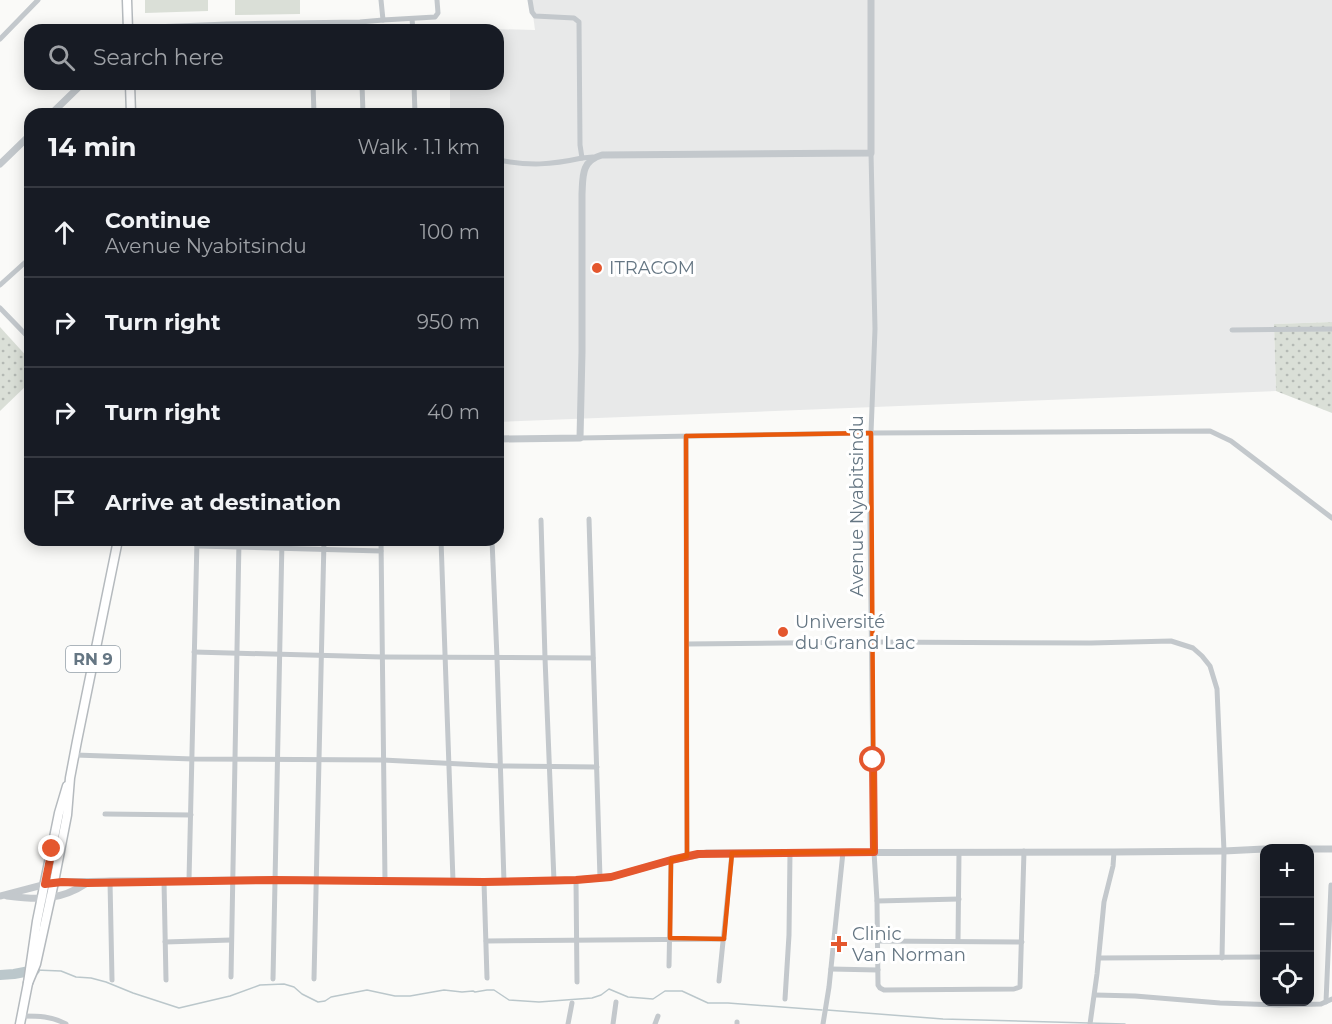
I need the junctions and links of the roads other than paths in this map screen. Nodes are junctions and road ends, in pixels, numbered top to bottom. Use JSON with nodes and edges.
{"nodes":[{"id":1,"x":38,"y":0,"type":"edge"},
{"id":2,"x":127,"y":0,"type":"edge"},
{"id":3,"x":381,"y":0,"type":"edge"},
{"id":4,"x":437,"y":0,"type":"edge"},
{"id":5,"x":530,"y":0,"type":"edge"},
{"id":6,"x":871,"y":0,"type":"edge"},
{"id":7,"x":412,"y":19,"type":"junction"},
{"id":8,"x":383,"y":20,"type":"junction"},
{"id":9,"x":310,"y":21,"type":"junction"},
{"id":10,"x":360,"y":22,"type":"joint"},
{"id":11,"x":128,"y":24,"type":"edge"},
{"id":12,"x":242,"y":24,"type":"edge"},
{"id":13,"x":310,"y":24,"type":"edge"},
{"id":14,"x":412,"y":24,"type":"edge"},
{"id":15,"x":0,"y":39,"type":"edge"},
{"id":16,"x":76,"y":90,"type":"edge"},
{"id":17,"x":130,"y":90,"type":"edge"},
{"id":18,"x":313,"y":90,"type":"edge"},
{"id":19,"x":362,"y":90,"type":"edge"},
{"id":20,"x":414,"y":90,"type":"edge"},
{"id":21,"x":57,"y":108,"type":"edge"},
{"id":22,"x":131,"y":108,"type":"edge"},
{"id":23,"x":314,"y":108,"type":"edge"},
{"id":24,"x":363,"y":108,"type":"edge"},
{"id":25,"x":415,"y":108,"type":"edge"},
{"id":26,"x":24,"y":141,"type":"edge"},
{"id":27,"x":871,"y":153,"type":"junction"},
{"id":28,"x":593,"y":157,"type":"junction"},
{"id":29,"x":582,"y":158,"type":"junction"},
{"id":30,"x":504,"y":161,"type":"edge"},
{"id":31,"x":0,"y":164,"type":"edge"},
{"id":32,"x":24,"y":263,"type":"edge"},
{"id":33,"x":0,"y":285,"type":"edge"},
{"id":34,"x":0,"y":308,"type":"edge"},
{"id":35,"x":1332,"y":329,"type":"edge"},
{"id":36,"x":1232,"y":330,"type":"dead end"},
{"id":37,"x":24,"y":333,"type":"edge"},
{"id":38,"x":871,"y":433,"type":"junction"},
{"id":39,"x":686,"y":436,"type":"junction"},
{"id":40,"x":580,"y":438,"type":"junction"},
{"id":41,"x":504,"y":439,"type":"edge"},
{"id":42,"x":1332,"y":518,"type":"edge"},
{"id":43,"x":589,"y":519,"type":"dead end"},
{"id":44,"x":541,"y":520,"type":"dead end"},
{"id":45,"x":117,"y":546,"type":"edge"},
{"id":46,"x":197,"y":546,"type":"edge"},
{"id":47,"x":222,"y":546,"type":"edge"},
{"id":48,"x":324,"y":546,"type":"edge"},
{"id":49,"x":381,"y":546,"type":"edge"},
{"id":50,"x":441,"y":546,"type":"edge"},
{"id":51,"x":492,"y":546,"type":"edge"},
{"id":52,"x":239,"y":548,"type":"junction"},
{"id":53,"x":282,"y":549,"type":"junction"},
{"id":54,"x":324,"y":550,"type":"junction"},
{"id":55,"x":381,"y":551,"type":"junction"},
{"id":56,"x":871,"y":642,"type":"junction"},
{"id":57,"x":687,"y":644,"type":"junction"},
{"id":58,"x":194,"y":652,"type":"junction"},
{"id":59,"x":237,"y":653,"type":"junction"},
{"id":60,"x":280,"y":654,"type":"junction"},
{"id":61,"x":321,"y":655,"type":"junction"},
{"id":62,"x":382,"y":657,"type":"junction"},
{"id":63,"x":445,"y":657,"type":"junction"},
{"id":64,"x":498,"y":658,"type":"junction"},
{"id":65,"x":545,"y":658,"type":"junction"},
{"id":66,"x":593,"y":658,"type":"junction"},
{"id":67,"x":75,"y":755,"type":"junction"},
{"id":68,"x":193,"y":759,"type":"junction"},
{"id":69,"x":236,"y":759,"type":"junction"},
{"id":70,"x":277,"y":760,"type":"junction"},
{"id":71,"x":320,"y":760,"type":"junction"},
{"id":72,"x":383,"y":760,"type":"junction"},
{"id":73,"x":449,"y":764,"type":"junction"},
{"id":74,"x":500,"y":766,"type":"junction"},
{"id":75,"x":549,"y":767,"type":"junction"},
{"id":76,"x":597,"y":767,"type":"junction"},
{"id":77,"x":105,"y":814,"type":"dead end"},
{"id":78,"x":191,"y":815,"type":"junction"},
{"id":79,"x":1260,"y":849,"type":"edge"},
{"id":80,"x":1314,"y":849,"type":"edge"},
{"id":81,"x":1332,"y":849,"type":"edge"},
{"id":82,"x":1224,"y":851,"type":"junction"},
{"id":83,"x":843,"y":852,"type":"junction"},
{"id":84,"x":874,"y":852,"type":"junction"},
{"id":85,"x":958,"y":852,"type":"junction"},
{"id":86,"x":1024,"y":852,"type":"junction"},
{"id":87,"x":1114,"y":852,"type":"junction"},
{"id":88,"x":732,"y":853,"type":"junction"},
{"id":89,"x":790,"y":853,"type":"junction"},
{"id":90,"x":687,"y":856,"type":"junction"},
{"id":91,"x":671,"y":860,"type":"junction"},
{"id":92,"x":600,"y":878,"type":"junction"},
{"id":93,"x":189,"y":880,"type":"junction"},
{"id":94,"x":232,"y":880,"type":"junction"},
{"id":95,"x":274,"y":880,"type":"junction"},
{"id":96,"x":317,"y":880,"type":"junction"},
{"id":97,"x":576,"y":880,"type":"junction"},
{"id":98,"x":110,"y":881,"type":"junction"},
{"id":99,"x":164,"y":881,"type":"junction"},
{"id":100,"x":385,"y":881,"type":"junction"},
{"id":101,"x":453,"y":881,"type":"junction"},
{"id":102,"x":554,"y":881,"type":"junction"},
{"id":103,"x":484,"y":882,"type":"junction"},
{"id":104,"x":504,"y":882,"type":"junction"},
{"id":105,"x":49,"y":883,"type":"junction"},
{"id":106,"x":87,"y":883,"type":"junction"},
{"id":107,"x":1331,"y":885,"type":"edge"},
{"id":108,"x":0,"y":896,"type":"edge"},
{"id":109,"x":46,"y":899,"type":"junction"},
{"id":110,"x":959,"y":899,"type":"junction"},
{"id":111,"x":877,"y":901,"type":"junction"},
{"id":112,"x":670,"y":938,"type":"junction"},
{"id":113,"x":724,"y":939,"type":"junction"},
{"id":114,"x":231,"y":940,"type":"junction"},
{"id":115,"x":576,"y":940,"type":"junction"},
{"id":116,"x":958,"y":940,"type":"junction"},
{"id":117,"x":486,"y":941,"type":"junction"},
{"id":118,"x":877,"y":941,"type":"junction"},
{"id":119,"x":165,"y":942,"type":"junction"},
{"id":120,"x":1022,"y":942,"type":"junction"},
{"id":121,"x":1260,"y":957,"type":"edge"},
{"id":122,"x":1099,"y":958,"type":"junction"},
{"id":123,"x":1222,"y":958,"type":"junction"},
{"id":124,"x":669,"y":966,"type":"dead end"},
{"id":125,"x":831,"y":969,"type":"junction"},
{"id":126,"x":878,"y":970,"type":"junction"},
{"id":127,"x":231,"y":977,"type":"dead end"},
{"id":128,"x":486,"y":978,"type":"dead end"},
{"id":129,"x":273,"y":979,"type":"dead end"},
{"id":130,"x":314,"y":979,"type":"dead end"},
{"id":131,"x":112,"y":980,"type":"dead end"},
{"id":132,"x":166,"y":980,"type":"dead end"},
{"id":133,"x":577,"y":981,"type":"dead end"},
{"id":134,"x":719,"y":981,"type":"dead end"},
{"id":135,"x":1095,"y":995,"type":"junction"},
{"id":136,"x":785,"y":999,"type":"dead end"},
{"id":137,"x":1329,"y":1001,"type":"edge"},
{"id":138,"x":616,"y":1002,"type":"dead end"},
{"id":139,"x":572,"y":1003,"type":"dead end"},
{"id":140,"x":1260,"y":1003,"type":"edge"},
{"id":141,"x":1314,"y":1005,"type":"edge"},
{"id":142,"x":658,"y":1016,"type":"dead end"},
{"id":143,"x":21,"y":1020,"type":"edge"},
{"id":144,"x":1090,"y":1021,"type":"edge"},
{"id":145,"x":66,"y":1024,"type":"edge"},
{"id":146,"x":568,"y":1024,"type":"edge"},
{"id":147,"x":613,"y":1024,"type":"edge"},
{"id":148,"x":655,"y":1024,"type":"edge"},
{"id":149,"x":823,"y":1024,"type":"edge"}],
"edges":[{"from":1,"to":15,"type":"street"},
{"from":2,"to":11,"type":"main road"},
{"from":3,"to":8,"type":"street"},
{"from":4,"to":7,"type":"street"},
{"from":5,"to":29,"type":"street"},
{"from":6,"to":27,"type":"street","name":"Avenue Nyabitsindu"},
{"from":7,"to":8,"type":"street"},
{"from":7,"to":14,"type":"street"},
{"from":8,"to":10,"type":"street"},
{"from":9,"to":10,"type":"street"},
{"from":9,"to":12,"type":"street"},
{"from":9,"to":13,"type":"street"},
{"from":16,"to":21,"type":"street"},
{"from":17,"to":22,"type":"main road"},
{"from":18,"to":23,"type":"street"},
{"from":19,"to":24,"type":"street"},
{"from":20,"to":25,"type":"street"},
{"from":26,"to":31,"type":"street"},
{"from":27,"to":28,"type":"street"},
{"from":27,"to":38,"type":"street","name":"Avenue Nyabitsindu"},
{"from":28,"to":29,"type":"street"},
{"from":28,"to":40,"type":"street"},
{"from":29,"to":30,"type":"street"},
{"from":32,"to":33,"type":"street"},
{"from":34,"to":37,"type":"street"},
{"from":35,"to":36,"type":"street"},
{"from":38,"to":39,"type":"street"},
{"from":38,"to":42,"type":"street"},
{"from":38,"to":56,"type":"street","name":"Avenue Nyabitsindu"},
{"from":39,"to":40,"type":"street"},
{"from":39,"to":57,"type":"street"},
{"from":40,"to":41,"type":"street"},
{"from":43,"to":66,"type":"street"},
{"from":44,"to":65,"type":"street"},
{"from":45,"to":67,"type":"main road","number":"RN 9"},
{"from":46,"to":58,"type":"street"},
{"from":47,"to":52,"type":"street"},
{"from":48,"to":54,"type":"street"},
{"from":49,"to":55,"type":"street"},
{"from":50,"to":63,"type":"street"},
{"from":51,"to":64,"type":"street"},
{"from":52,"to":53,"type":"street"},
{"from":52,"to":59,"type":"street"},
{"from":53,"to":54,"type":"street"},
{"from":53,"to":60,"type":"street"},
{"from":54,"to":55,"type":"street"},
{"from":54,"to":61,"type":"street"},
{"from":55,"to":62,"type":"street"},
{"from":56,"to":57,"type":"street"},
{"from":56,"to":82,"type":"street"},
{"from":56,"to":84,"type":"street","name":"Avenue Nyabitsindu"},
{"from":57,"to":90,"type":"street"},
{"from":58,"to":59,"type":"street"},
{"from":58,"to":68,"type":"street"},
{"from":59,"to":60,"type":"street"},
{"from":59,"to":69,"type":"street"},
{"from":60,"to":61,"type":"street"},
{"from":60,"to":70,"type":"street"},
{"from":61,"to":62,"type":"street"},
{"from":61,"to":71,"type":"street"},
{"from":62,"to":63,"type":"street"},
{"from":62,"to":72,"type":"street"},
{"from":63,"to":64,"type":"street"},
{"from":63,"to":73,"type":"street"},
{"from":64,"to":65,"type":"street"},
{"from":64,"to":74,"type":"street"},
{"from":65,"to":66,"type":"street"},
{"from":65,"to":75,"type":"street"},
{"from":66,"to":76,"type":"street"},
{"from":67,"to":68,"type":"street"},
{"from":67,"to":105,"type":"main road","number":"RN 9"},
{"from":68,"to":69,"type":"street"},
{"from":68,"to":78,"type":"street"},
{"from":69,"to":70,"type":"street"},
{"from":69,"to":94,"type":"street"},
{"from":70,"to":71,"type":"street"},
{"from":70,"to":95,"type":"street"},
{"from":71,"to":72,"type":"street"},
{"from":71,"to":96,"type":"street"},
{"from":72,"to":73,"type":"street"},
{"from":72,"to":100,"type":"street"},
{"from":73,"to":74,"type":"street"},
{"from":73,"to":101,"type":"street"},
{"from":74,"to":75,"type":"street"},
{"from":74,"to":104,"type":"street"},
{"from":75,"to":76,"type":"street"},
{"from":75,"to":102,"type":"street"},
{"from":76,"to":92,"type":"street"},
{"from":77,"to":78,"type":"street"},
{"from":78,"to":93,"type":"street"},
{"from":79,"to":82,"type":"street"},
{"from":80,"to":81,"type":"street"},
{"from":82,"to":87,"type":"street"},
{"from":82,"to":123,"type":"street"},
{"from":83,"to":84,"type":"street"},
{"from":83,"to":89,"type":"street"},
{"from":83,"to":125,"type":"street"},
{"from":84,"to":85,"type":"street"},
{"from":84,"to":111,"type":"street","name":"Avenue Nyabitsindu"},
{"from":85,"to":86,"type":"street"},
{"from":85,"to":110,"type":"street"},
{"from":86,"to":87,"type":"street"},
{"from":86,"to":120,"type":"street"},
{"from":87,"to":122,"type":"street"},
{"from":88,"to":89,"type":"street"},
{"from":88,"to":90,"type":"street"},
{"from":88,"to":113,"type":"street"},
{"from":89,"to":136,"type":"street"},
{"from":90,"to":91,"type":"street"},
{"from":91,"to":92,"type":"street"},
{"from":91,"to":112,"type":"street"},
{"from":92,"to":97,"type":"street"},
{"from":93,"to":94,"type":"street"},
{"from":93,"to":99,"type":"street"},
{"from":94,"to":95,"type":"street"},
{"from":94,"to":114,"type":"street"},
{"from":95,"to":96,"type":"street"},
{"from":95,"to":129,"type":"street"},
{"from":96,"to":100,"type":"street"},
{"from":96,"to":130,"type":"street"},
{"from":97,"to":102,"type":"street"},
{"from":97,"to":115,"type":"street"},
{"from":98,"to":99,"type":"street"},
{"from":98,"to":106,"type":"street"},
{"from":98,"to":131,"type":"street"},
{"from":99,"to":119,"type":"street"},
{"from":100,"to":101,"type":"street"},
{"from":101,"to":103,"type":"street"},
{"from":102,"to":104,"type":"street"},
{"from":103,"to":104,"type":"street"},
{"from":103,"to":117,"type":"street"},
{"from":105,"to":106,"type":"street"},
{"from":105,"to":108,"type":"street"},
{"from":105,"to":109,"type":"main road","number":"RN 9"},
{"from":106,"to":109,"type":"street"},
{"from":107,"to":137,"type":"street"},
{"from":108,"to":109,"type":"street"},
{"from":109,"to":143,"type":"main road","number":"RN 9"},
{"from":110,"to":111,"type":"street"},
{"from":110,"to":116,"type":"street"},
{"from":111,"to":118,"type":"street","name":"Avenue Nyabitsindu"},
{"from":112,"to":113,"type":"street"},
{"from":112,"to":115,"type":"street"},
{"from":112,"to":124,"type":"street"},
{"from":113,"to":134,"type":"street"},
{"from":114,"to":119,"type":"street"},
{"from":114,"to":127,"type":"street"},
{"from":115,"to":117,"type":"street"},
{"from":115,"to":133,"type":"street"},
{"from":116,"to":118,"type":"street"},
{"from":116,"to":120,"type":"street"},
{"from":117,"to":128,"type":"street"},
{"from":118,"to":126,"type":"street","name":"Avenue Nyabitsindu"},
{"from":119,"to":132,"type":"street"},
{"from":120,"to":126,"type":"street"},
{"from":121,"to":123,"type":"street"},
{"from":122,"to":123,"type":"street"},
{"from":122,"to":135,"type":"street"},
{"from":125,"to":126,"type":"street"},
{"from":125,"to":149,"type":"street"},
{"from":135,"to":140,"type":"street"},
{"from":135,"to":144,"type":"street"},
{"from":137,"to":141,"type":"street"},
{"from":138,"to":147,"type":"street"},
{"from":139,"to":146,"type":"street"},
{"from":142,"to":148,"type":"street"},
{"from":143,"to":145,"type":"street"}]}
